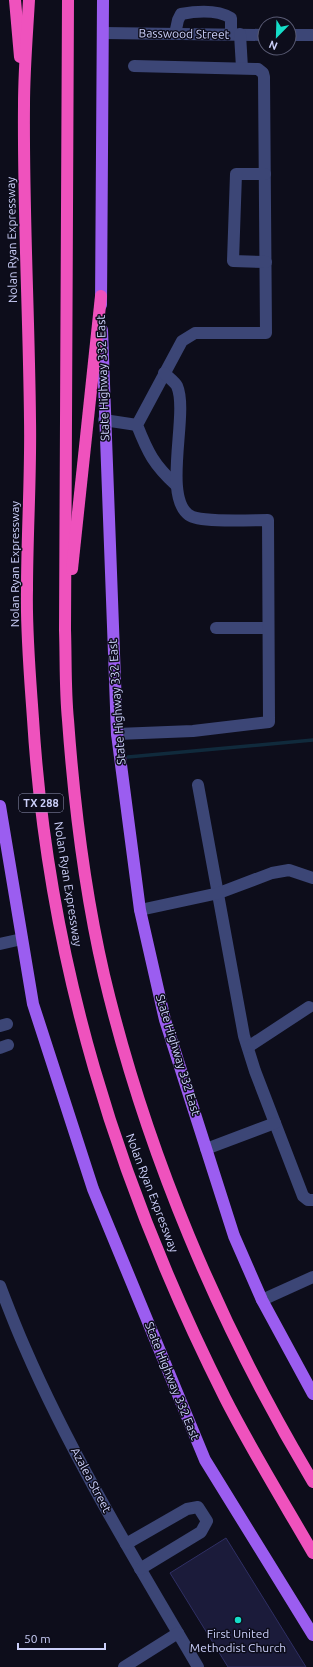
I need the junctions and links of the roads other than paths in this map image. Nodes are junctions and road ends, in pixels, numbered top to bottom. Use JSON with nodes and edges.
{"nodes":[{"id":1,"x":15,"y":0,"type":"edge"},
{"id":2,"x":29,"y":0,"type":"edge"},
{"id":3,"x":68,"y":0,"type":"edge"},
{"id":4,"x":103,"y":0,"type":"edge"},
{"id":5,"x":103,"y":33,"type":"junction"},
{"id":6,"x":175,"y":34,"type":"junction"},
{"id":7,"x":235,"y":34,"type":"junction"},
{"id":8,"x":257,"y":35,"type":"edge"},
{"id":9,"x":297,"y":35,"type":"edge"},
{"id":10,"x":313,"y":35,"type":"edge"},
{"id":11,"x":134,"y":66,"type":"dead end"},
{"id":12,"x":242,"y":68,"type":"junction"},
{"id":13,"x":24,"y":102,"type":"junction"},
{"id":14,"x":265,"y":174,"type":"junction"},
{"id":15,"x":266,"y":262,"type":"junction"},
{"id":16,"x":101,"y":296,"type":"junction"},
{"id":17,"x":164,"y":373,"type":"junction"},
{"id":18,"x":104,"y":420,"type":"junction"},
{"id":19,"x":137,"y":425,"type":"junction"},
{"id":20,"x":176,"y":485,"type":"junction"},
{"id":21,"x":216,"y":628,"type":"dead end"},
{"id":22,"x":268,"y":628,"type":"junction"},
{"id":23,"x":65,"y":630,"type":"junction"},
{"id":24,"x":117,"y":734,"type":"junction"},
{"id":25,"x":198,"y":785,"type":"dead end"},
{"id":26,"x":0,"y":806,"type":"edge"},
{"id":27,"x":313,"y":878,"type":"edge"},
{"id":28,"x":219,"y":893,"type":"junction"},
{"id":29,"x":140,"y":910,"type":"junction"},
{"id":30,"x":22,"y":939,"type":"junction"},
{"id":31,"x":0,"y":944,"type":"edge"},
{"id":32,"x":309,"y":1007,"type":"dead end"},
{"id":33,"x":248,"y":1047,"type":"junction"},
{"id":34,"x":275,"y":1123,"type":"junction"},
{"id":35,"x":206,"y":1149,"type":"junction"},
{"id":36,"x":313,"y":1200,"type":"edge"},
{"id":37,"x":313,"y":1277,"type":"edge"},
{"id":38,"x":0,"y":1286,"type":"edge"},
{"id":39,"x":262,"y":1300,"type":"junction"},
{"id":40,"x":313,"y":1394,"type":"edge"},
{"id":41,"x":313,"y":1482,"type":"edge"},
{"id":42,"x":126,"y":1544,"type":"junction"},
{"id":43,"x":313,"y":1553,"type":"edge"},
{"id":44,"x":140,"y":1569,"type":"junction"},
{"id":45,"x":178,"y":1633,"type":"junction"},
{"id":46,"x":313,"y":1635,"type":"edge"},
{"id":47,"x":124,"y":1667,"type":"edge"},
{"id":48,"x":198,"y":1667,"type":"edge"}],
"edges":[{"from":1,"to":13,"type":"highway"},
{"from":2,"to":13,"type":"highway","name":"Nolan Ryan Expressway","number":"TX 288"},
{"from":3,"to":23,"type":"highway","name":"Nolan Ryan Expressway","number":"TX 288"},
{"from":4,"to":5,"type":"main road","name":"State Highway 332 East"},
{"from":5,"to":6,"type":"street","name":"Basswood Street"},
{"from":5,"to":16,"type":"main road","name":"State Highway 332 East"},
{"from":6,"to":7,"type":"street","name":"Basswood Street"},
{"from":6,"to":7,"type":"street"},
{"from":7,"to":8,"type":"street","name":"Basswood Street"},
{"from":7,"to":12,"type":"street"},
{"from":9,"to":10,"type":"street"},
{"from":11,"to":12,"type":"street"},
{"from":12,"to":14,"type":"street"},
{"from":13,"to":43,"type":"highway","name":"Nolan Ryan Expressway","number":"TX 288"},
{"from":14,"to":15,"type":"street"},
{"from":14,"to":15,"type":"street"},
{"from":15,"to":17,"type":"street"},
{"from":16,"to":18,"type":"main road","name":"State Highway 332 East"},
{"from":16,"to":23,"type":"highway"},
{"from":17,"to":19,"type":"street"},
{"from":17,"to":20,"type":"street"},
{"from":18,"to":19,"type":"street"},
{"from":18,"to":24,"type":"main road","name":"State Highway 332 East"},
{"from":19,"to":20,"type":"street"},
{"from":20,"to":22,"type":"street"},
{"from":21,"to":22,"type":"street"},
{"from":22,"to":24,"type":"street"},
{"from":23,"to":41,"type":"highway","name":"Nolan Ryan Expressway","number":"TX 288"},
{"from":24,"to":29,"type":"main road","name":"State Highway 332 East"},
{"from":25,"to":28,"type":"street"},
{"from":26,"to":30,"type":"main road","name":"State Highway 332 East"},
{"from":27,"to":28,"type":"street"},
{"from":28,"to":29,"type":"street"},
{"from":28,"to":33,"type":"street"},
{"from":29,"to":35,"type":"main road","name":"State Highway 332 East"},
{"from":30,"to":31,"type":"street"},
{"from":30,"to":46,"type":"main road","name":"State Highway 332 East"},
{"from":32,"to":33,"type":"street"},
{"from":33,"to":34,"type":"street"},
{"from":34,"to":35,"type":"street"},
{"from":34,"to":36,"type":"street"},
{"from":35,"to":39,"type":"main road","name":"State Highway 332 East"},
{"from":37,"to":39,"type":"street"},
{"from":38,"to":42,"type":"street","name":"Azalea Street"},
{"from":39,"to":40,"type":"main road","name":"State Highway 332 East"},
{"from":42,"to":44,"type":"street","name":"Azalea Street"},
{"from":42,"to":44,"type":"street"},
{"from":44,"to":45,"type":"street","name":"Azalea Street"},
{"from":45,"to":47,"type":"street"},
{"from":45,"to":48,"type":"street","name":"Azalea Street"}]}
